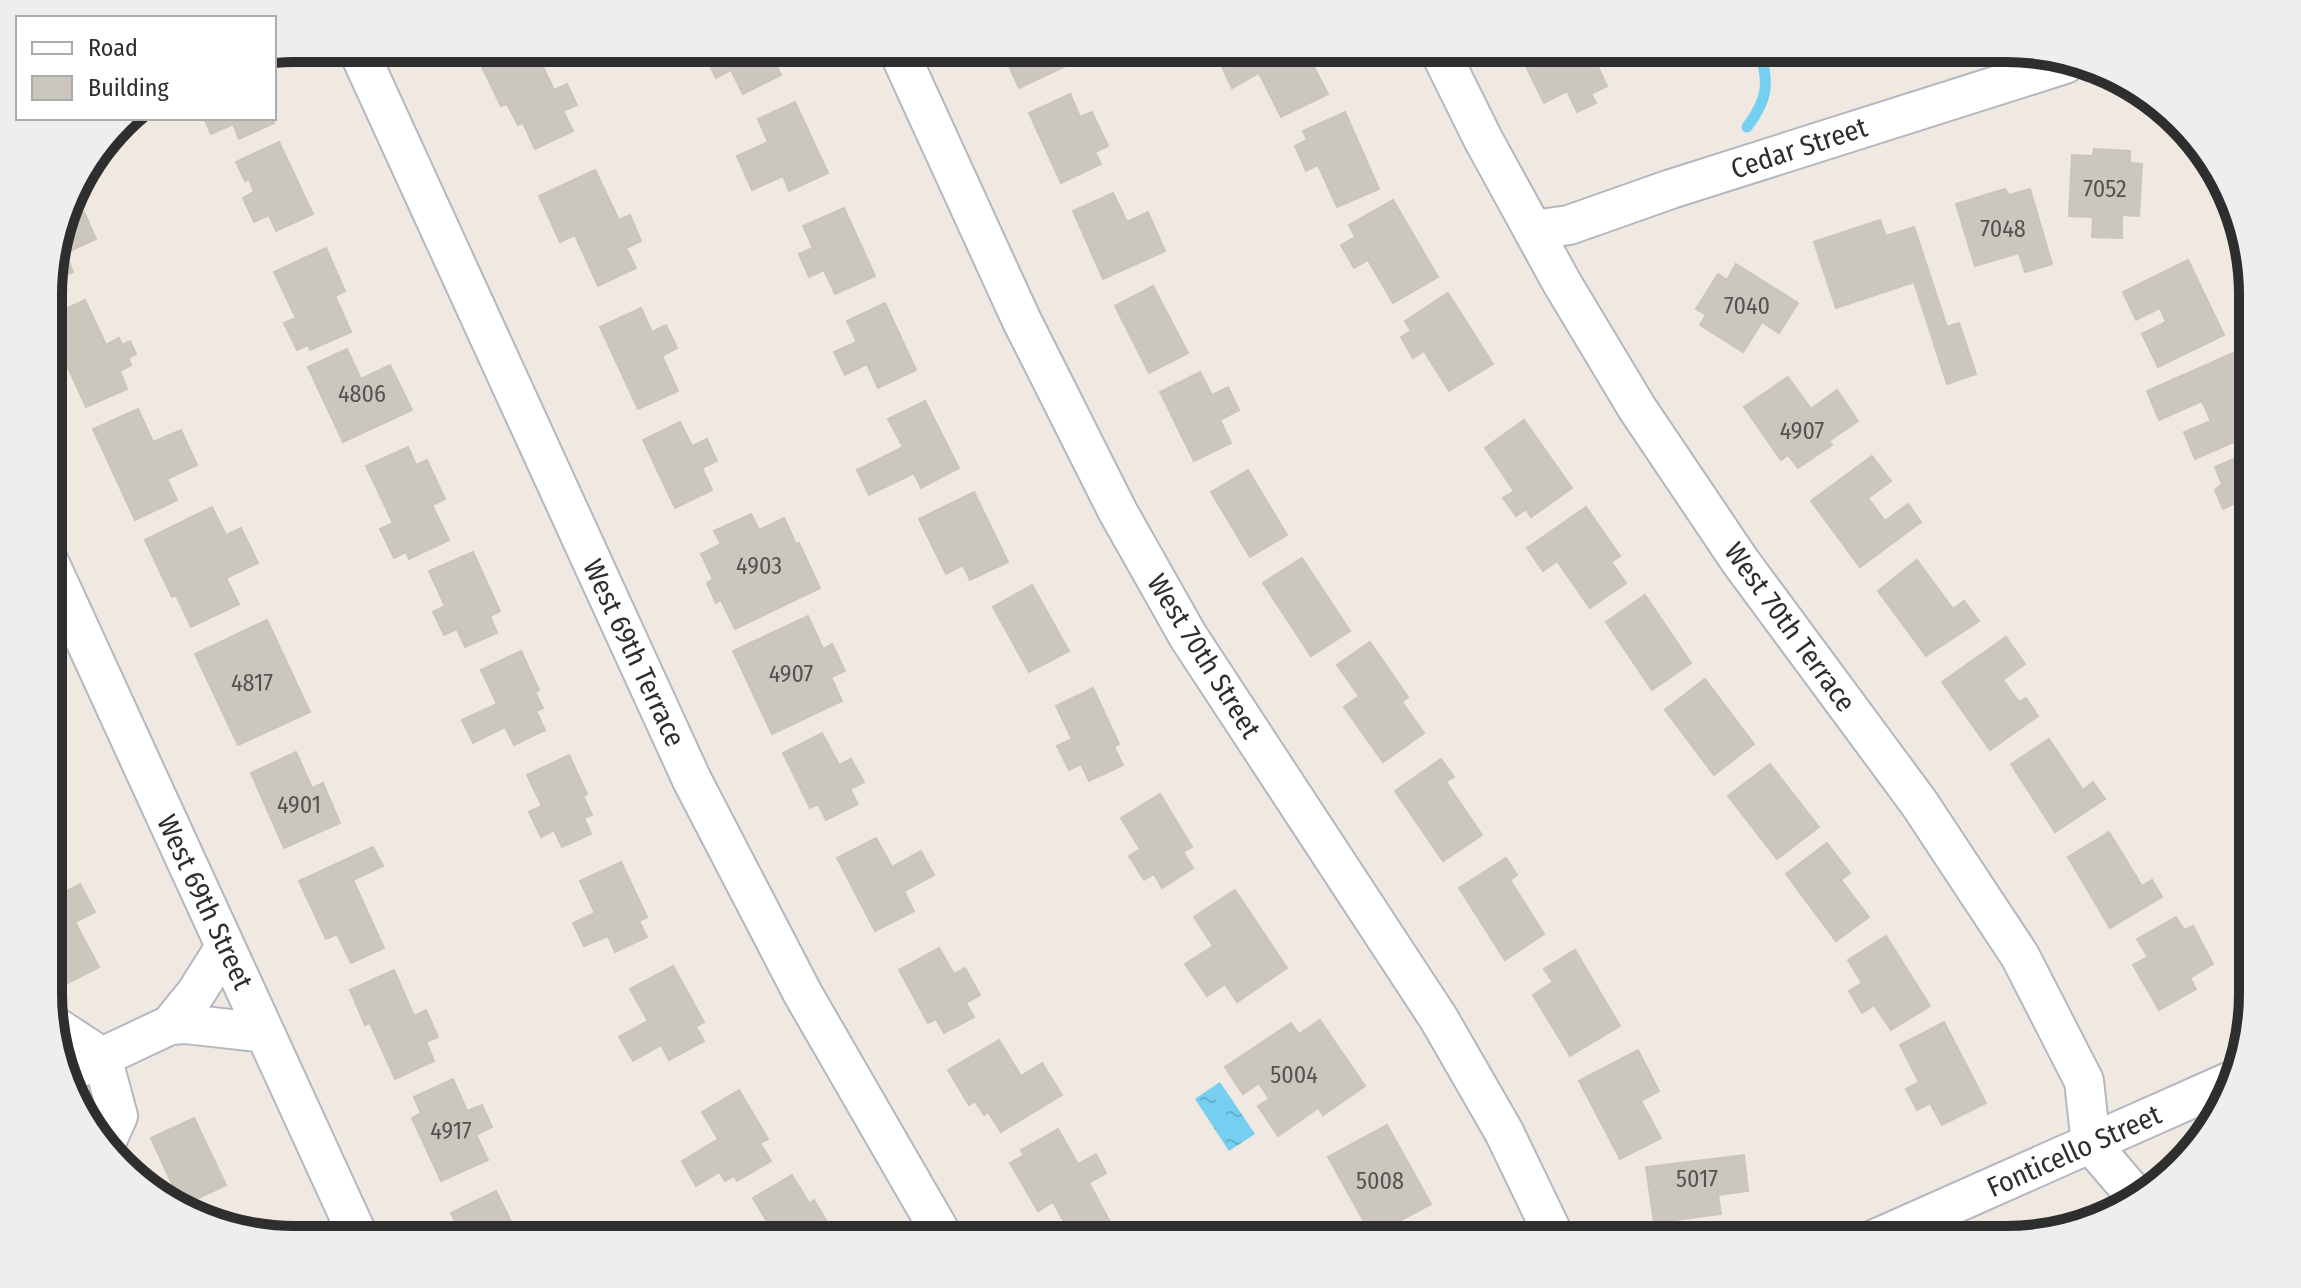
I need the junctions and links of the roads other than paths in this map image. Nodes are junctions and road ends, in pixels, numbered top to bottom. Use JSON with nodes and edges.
{"nodes":[{"id":1,"x":363,"y":62,"type":"edge"},
{"id":2,"x":903,"y":62,"type":"edge"},
{"id":3,"x":1445,"y":62,"type":"edge"},
{"id":4,"x":2054,"y":68,"type":"edge"},
{"id":5,"x":1533,"y":230,"type":"junction"},
{"id":6,"x":62,"y":590,"type":"edge"},
{"id":7,"x":225,"y":947,"type":"junction"},
{"id":8,"x":170,"y":1025,"type":"junction"},
{"id":9,"x":66,"y":1033,"type":"edge"},
{"id":10,"x":265,"y":1033,"type":"junction"},
{"id":11,"x":102,"y":1057,"type":"junction"},
{"id":12,"x":76,"y":1069,"type":"edge"},
{"id":13,"x":2219,"y":1086,"type":"edge"},
{"id":14,"x":110,"y":1135,"type":"edge"},
{"id":15,"x":2091,"y":1144,"type":"junction"},
{"id":16,"x":2130,"y":1190,"type":"edge"},
{"id":17,"x":354,"y":1226,"type":"edge"},
{"id":18,"x":937,"y":1226,"type":"edge"},
{"id":19,"x":1549,"y":1226,"type":"edge"},
{"id":20,"x":1905,"y":1226,"type":"edge"}],
"edges":[{"from":1,"to":18,"type":"street","name":"West 69th Terrace"},
{"from":2,"to":19,"type":"street","name":"West 70th Street"},
{"from":3,"to":5,"type":"street","name":"West 70th Terrace"},
{"from":4,"to":5,"type":"street","name":"Cedar Street"},
{"from":5,"to":15,"type":"street","name":"West 70th Terrace"},
{"from":6,"to":7,"type":"street","name":"West 69th Street"},
{"from":7,"to":8,"type":"street"},
{"from":7,"to":10,"type":"street","name":"West 69th Street"},
{"from":8,"to":10,"type":"street"},
{"from":8,"to":11,"type":"street"},
{"from":9,"to":11,"type":"street"},
{"from":10,"to":17,"type":"street","name":"West 69th Street"},
{"from":11,"to":12,"type":"street"},
{"from":11,"to":14,"type":"street"},
{"from":13,"to":15,"type":"street","name":"Fonticello Street"},
{"from":15,"to":16,"type":"street"},
{"from":15,"to":20,"type":"street","name":"Fonticello Street"}]}
